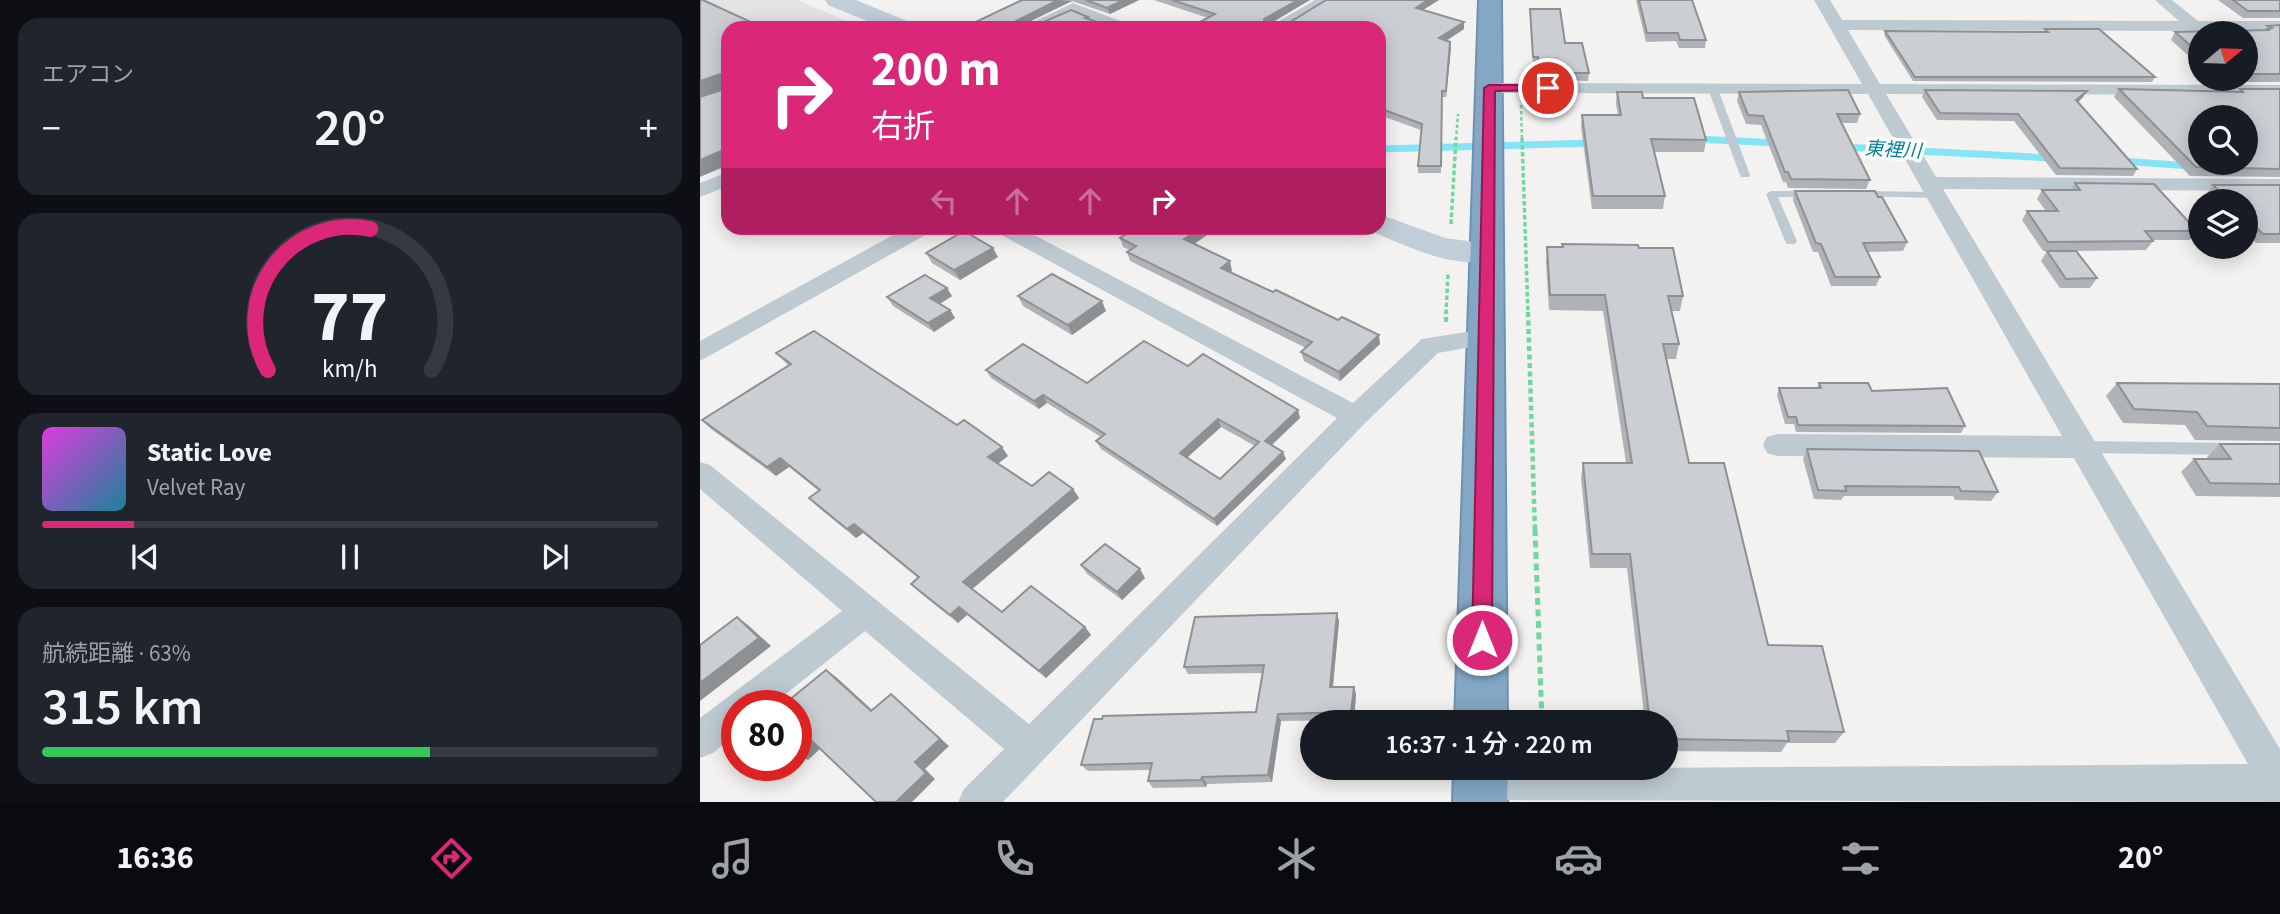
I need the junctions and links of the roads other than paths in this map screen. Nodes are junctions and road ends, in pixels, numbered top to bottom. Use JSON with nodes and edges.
{"nodes":[{"id":1,"x":836,"y":0,"type":"edge"},
{"id":2,"x":1326,"y":0,"type":"edge"},
{"id":3,"x":1490,"y":0,"type":"edge"},
{"id":4,"x":1822,"y":0,"type":"edge"},
{"id":5,"x":2162,"y":0,"type":"edge"},
{"id":6,"x":883,"y":21,"type":"edge"},
{"id":7,"x":1044,"y":21,"type":"edge"},
{"id":8,"x":1107,"y":21,"type":"edge"},
{"id":9,"x":1288,"y":21,"type":"edge"},
{"id":10,"x":2188,"y":21,"type":"edge"},
{"id":11,"x":1837,"y":25,"type":"junction"},
{"id":12,"x":2188,"y":25,"type":"edge"},
{"id":13,"x":2258,"y":26,"type":"edge"},
{"id":14,"x":2280,"y":26,"type":"edge"},
{"id":15,"x":1505,"y":88,"type":"junction"},
{"id":16,"x":1713,"y":89,"type":"junction"},
{"id":17,"x":1874,"y":89,"type":"junction"},
{"id":18,"x":2280,"y":90,"type":"edge"},
{"id":19,"x":1745,"y":175,"type":"dead end"},
{"id":20,"x":721,"y":181,"type":"edge"},
{"id":21,"x":2280,"y":185,"type":"edge"},
{"id":22,"x":1933,"y":189,"type":"junction"},
{"id":23,"x":700,"y":191,"type":"edge"},
{"id":24,"x":1826,"y":194,"type":"edge"},
{"id":25,"x":1840,"y":194,"type":"edge"},
{"id":26,"x":1386,"y":226,"type":"edge"},
{"id":27,"x":909,"y":235,"type":"edge"},
{"id":28,"x":1019,"y":235,"type":"edge"},
{"id":29,"x":1791,"y":241,"type":"dead end"},
{"id":30,"x":1486,"y":252,"type":"junction"},
{"id":31,"x":1485,"y":337,"type":"junction"},
{"id":32,"x":700,"y":352,"type":"edge"},
{"id":33,"x":1356,"y":416,"type":"junction"},
{"id":34,"x":1777,"y":445,"type":"dead end"},
{"id":35,"x":2083,"y":447,"type":"junction"},
{"id":36,"x":2254,"y":449,"type":"edge"},
{"id":37,"x":700,"y":472,"type":"edge"},
{"id":38,"x":866,"y":611,"type":"junction"},
{"id":39,"x":764,"y":690,"type":"edge"},
{"id":40,"x":1481,"y":710,"type":"edge"},
{"id":41,"x":721,"y":724,"type":"edge"},
{"id":42,"x":700,"y":740,"type":"edge"},
{"id":43,"x":1029,"y":747,"type":"junction"},
{"id":44,"x":2280,"y":783,"type":"edge"},
{"id":45,"x":1480,"y":786,"type":"edge"},
{"id":46,"x":977,"y":802,"type":"edge"}],
"edges":[{"from":1,"to":6,"type":"street"},
{"from":2,"to":9,"type":"street"},
{"from":3,"to":15,"type":"highway"},
{"from":4,"to":11,"type":"street"},
{"from":5,"to":10,"type":"street"},
{"from":7,"to":8,"type":"street"},
{"from":11,"to":12,"type":"street"},
{"from":11,"to":17,"type":"street"},
{"from":13,"to":14,"type":"street"},
{"from":15,"to":16,"type":"street"},
{"from":15,"to":30,"type":"highway"},
{"from":16,"to":17,"type":"street"},
{"from":16,"to":19,"type":"lane"},
{"from":17,"to":18,"type":"street"},
{"from":17,"to":22,"type":"street"},
{"from":20,"to":23,"type":"street"},
{"from":21,"to":22,"type":"street"},
{"from":22,"to":25,"type":"lane"},
{"from":22,"to":35,"type":"street"},
{"from":24,"to":29,"type":"lane"},
{"from":26,"to":30,"type":"street"},
{"from":27,"to":32,"type":"street"},
{"from":28,"to":33,"type":"street"},
{"from":30,"to":31,"type":"highway"},
{"from":31,"to":33,"type":"street"},
{"from":31,"to":40,"type":"highway"},
{"from":33,"to":43,"type":"street"},
{"from":34,"to":35,"type":"street"},
{"from":35,"to":36,"type":"lane"},
{"from":35,"to":44,"type":"street"},
{"from":37,"to":38,"type":"street"},
{"from":38,"to":39,"type":"street"},
{"from":38,"to":43,"type":"street"},
{"from":41,"to":42,"type":"street"},
{"from":43,"to":46,"type":"street"},
{"from":44,"to":45,"type":"street"}]}
